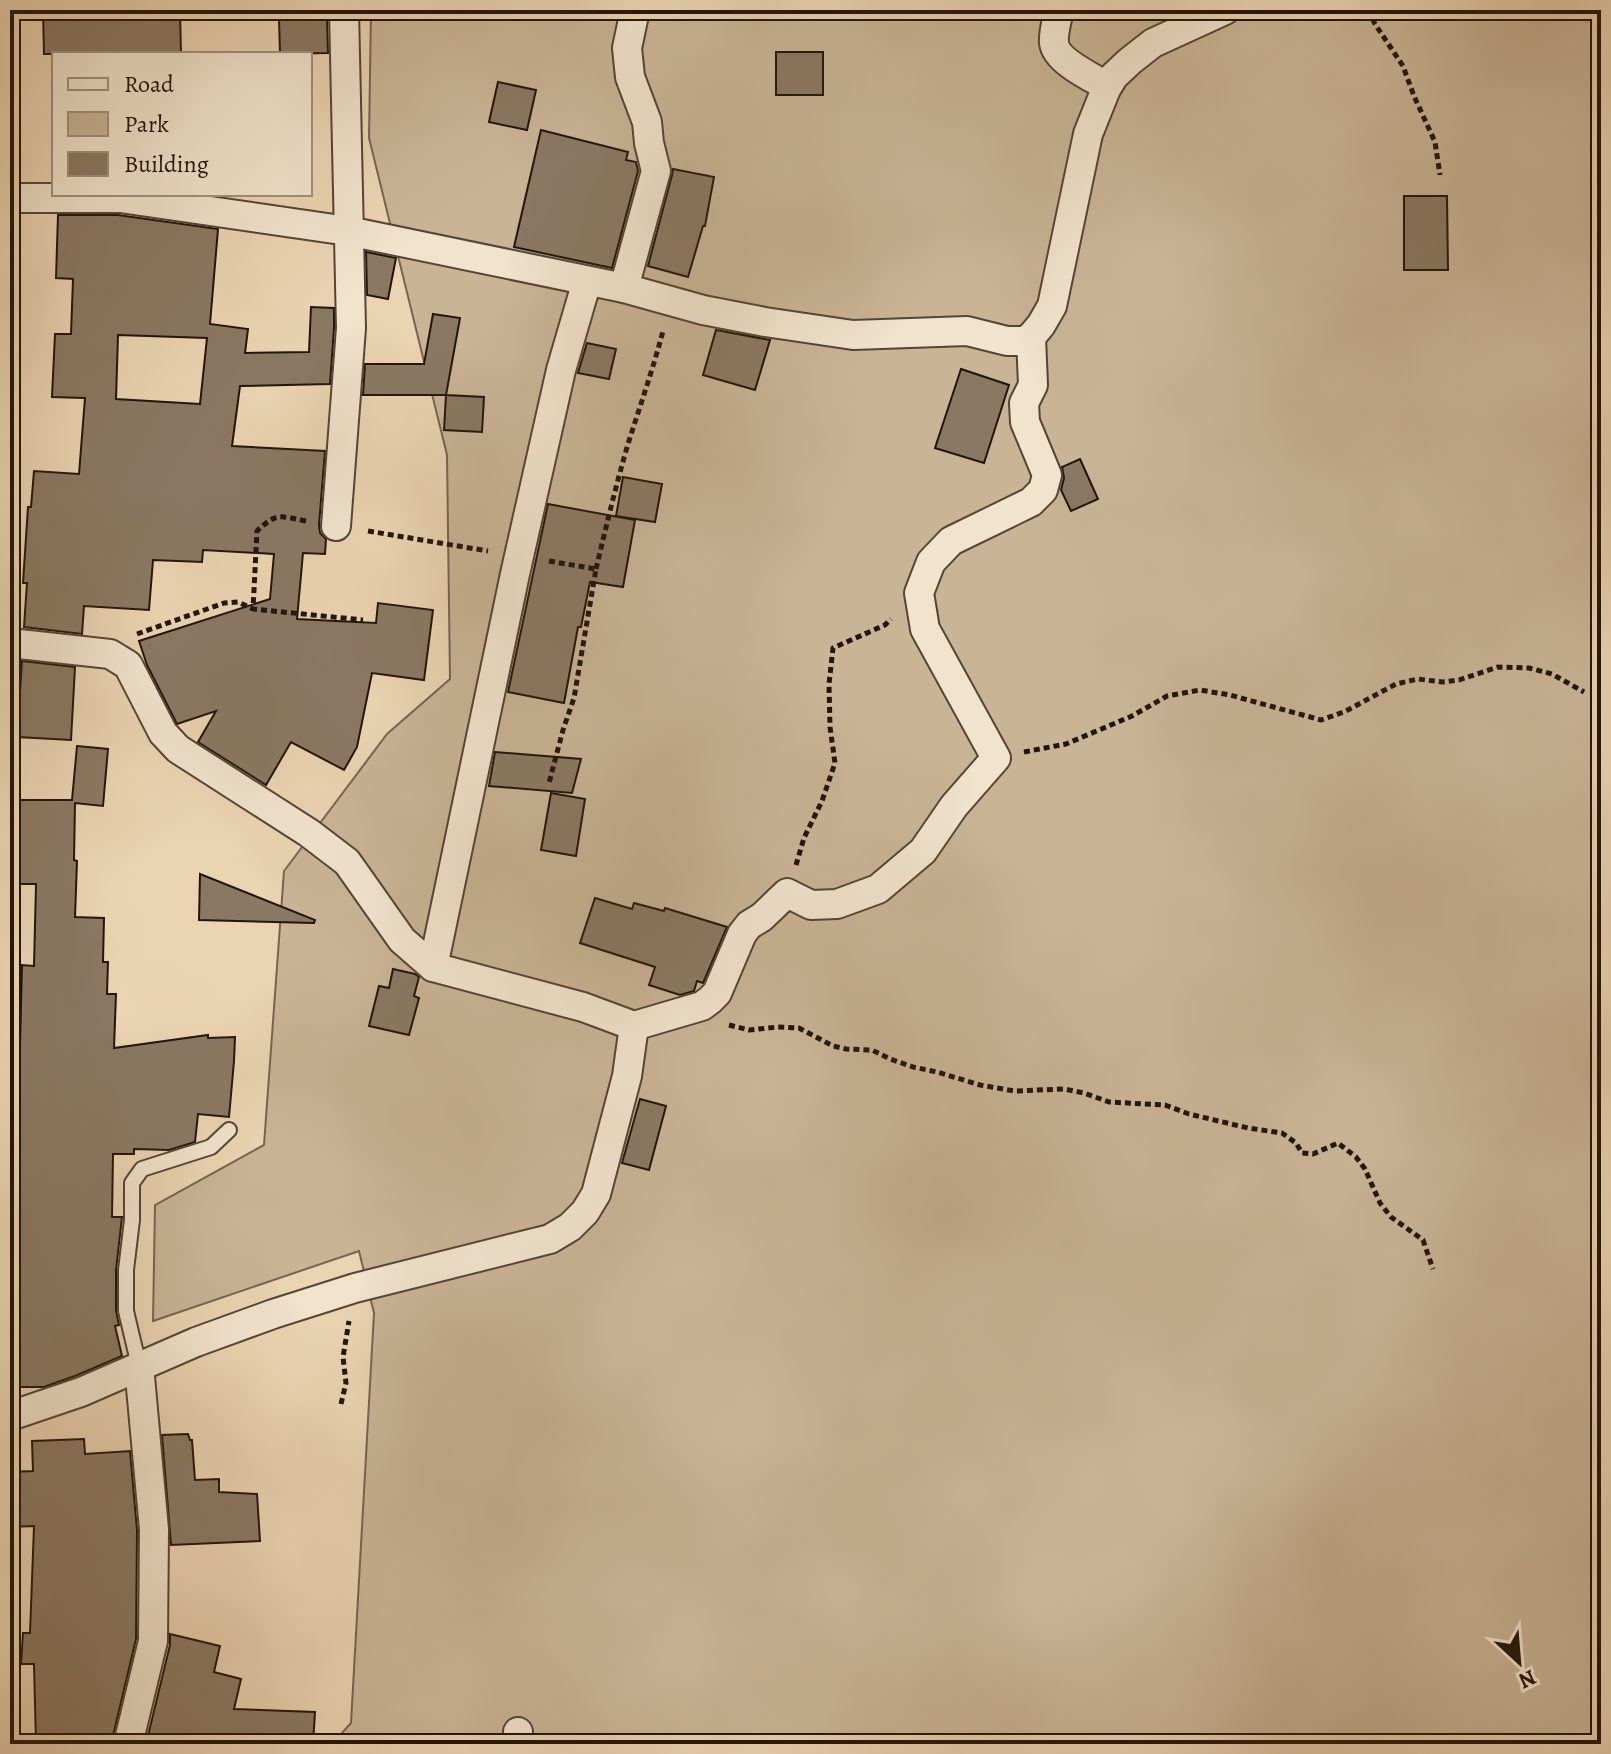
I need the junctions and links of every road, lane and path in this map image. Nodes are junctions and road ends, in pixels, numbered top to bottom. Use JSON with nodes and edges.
{"nodes":[{"id":1,"x":344,"y":10,"type":"edge"},
{"id":2,"x":635,"y":10,"type":"edge"},
{"id":3,"x":1059,"y":10,"type":"edge"},
{"id":4,"x":1225,"y":10,"type":"edge"},
{"id":5,"x":1368,"y":10,"type":"edge"},
{"id":6,"x":1106,"y":89,"type":"junction"},
{"id":7,"x":1440,"y":175,"type":"dead end"},
{"id":8,"x":10,"y":198,"type":"edge"},
{"id":9,"x":348,"y":231,"type":"junction"},
{"id":10,"x":587,"y":281,"type":"junction"},
{"id":11,"x":624,"y":288,"type":"junction"},
{"id":12,"x":670,"y":301,"type":"junction"},
{"id":13,"x":1031,"y":337,"type":"junction"},
{"id":14,"x":336,"y":526,"type":"junction"},
{"id":15,"x":519,"y":557,"type":"junction"},
{"id":16,"x":596,"y":569,"type":"junction"},
{"id":17,"x":919,"y":593,"type":"junction"},
{"id":18,"x":253,"y":609,"type":"junction"},
{"id":19,"x":363,"y":620,"type":"dead end"},
{"id":20,"x":10,"y":643,"type":"edge"},
{"id":21,"x":114,"y":657,"type":"junction"},
{"id":22,"x":1584,"y":692,"type":"dead end"},
{"id":23,"x":996,"y":758,"type":"junction"},
{"id":24,"x":549,"y":783,"type":"dead end"},
{"id":25,"x":787,"y":893,"type":"junction"},
{"id":26,"x":433,"y":967,"type":"junction"},
{"id":27,"x":702,"y":1006,"type":"junction"},
{"id":28,"x":634,"y":1026,"type":"junction"},
{"id":29,"x":229,"y":1130,"type":"dead end"},
{"id":30,"x":1433,"y":1269,"type":"dead end"},
{"id":31,"x":355,"y":1288,"type":"junction"},
{"id":32,"x":139,"y":1366,"type":"junction"},
{"id":33,"x":341,"y":1404,"type":"dead end"},
{"id":34,"x":10,"y":1416,"type":"edge"},
{"id":35,"x":128,"y":1744,"type":"edge"}],
"edges":[{"from":1,"to":9,"type":"street"},
{"from":2,"to":11,"type":"street"},
{"from":3,"to":6,"type":"street"},
{"from":4,"to":6,"type":"street"},
{"from":5,"to":7,"type":"path"},
{"from":6,"to":13,"type":"street"},
{"from":8,"to":9,"type":"street"},
{"from":9,"to":10,"type":"street"},
{"from":9,"to":14,"type":"street"},
{"from":10,"to":11,"type":"street"},
{"from":10,"to":15,"type":"street"},
{"from":11,"to":12,"type":"street"},
{"from":12,"to":13,"type":"street"},
{"from":12,"to":16,"type":"path"},
{"from":13,"to":17,"type":"street"},
{"from":14,"to":15,"type":"path"},
{"from":14,"to":18,"type":"path"},
{"from":15,"to":16,"type":"path"},
{"from":15,"to":26,"type":"street"},
{"from":16,"to":24,"type":"path"},
{"from":17,"to":23,"type":"street"},
{"from":17,"to":25,"type":"path"},
{"from":18,"to":19,"type":"path"},
{"from":18,"to":21,"type":"path"},
{"from":20,"to":21,"type":"street"},
{"from":21,"to":26,"type":"street"},
{"from":22,"to":23,"type":"path"},
{"from":23,"to":25,"type":"street"},
{"from":25,"to":27,"type":"street"},
{"from":26,"to":28,"type":"street"},
{"from":27,"to":28,"type":"street"},
{"from":27,"to":30,"type":"path"},
{"from":28,"to":31,"type":"street"},
{"from":29,"to":32,"type":"lane"},
{"from":31,"to":32,"type":"street"},
{"from":31,"to":33,"type":"path"},
{"from":32,"to":34,"type":"street"},
{"from":32,"to":35,"type":"street"}]}
